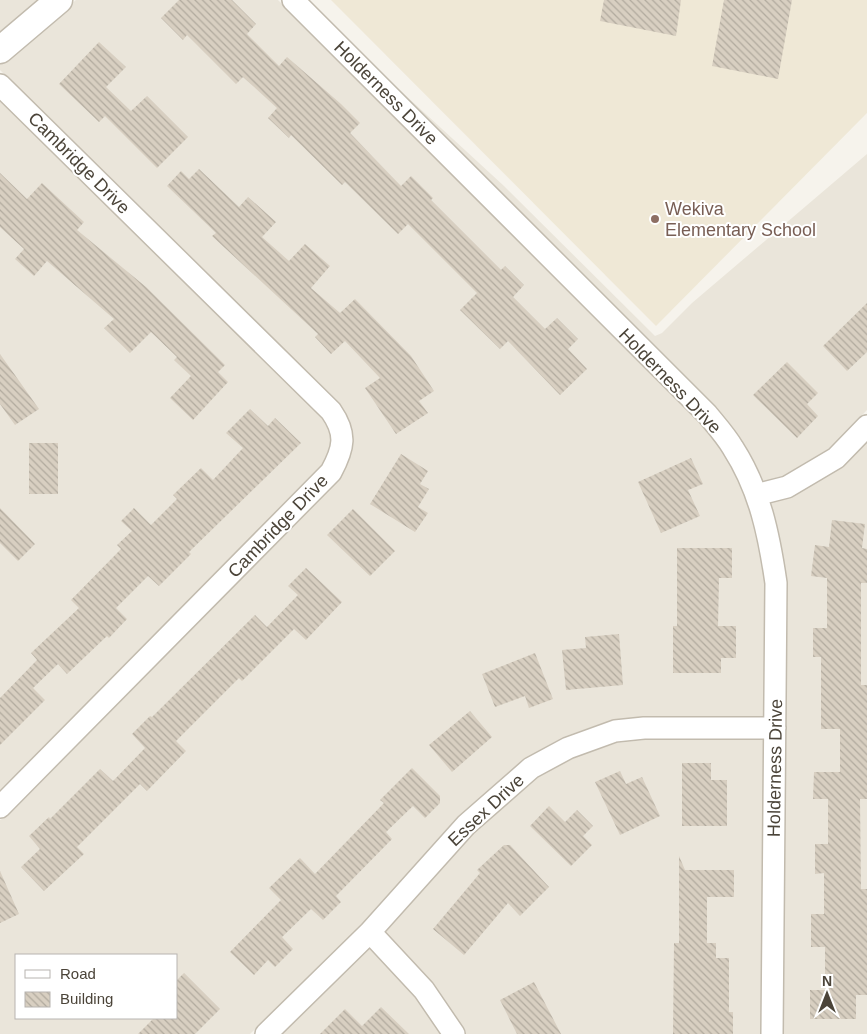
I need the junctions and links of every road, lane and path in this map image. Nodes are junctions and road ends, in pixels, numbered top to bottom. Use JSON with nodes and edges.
{"nodes":[{"id":1,"x":59,"y":0,"type":"edge"},
{"id":2,"x":293,"y":0,"type":"edge"},
{"id":3,"x":0,"y":50,"type":"edge"},
{"id":4,"x":0,"y":85,"type":"edge"},
{"id":5,"x":867,"y":426,"type":"edge"},
{"id":6,"x":756,"y":495,"type":"junction"},
{"id":7,"x":775,"y":728,"type":"junction"},
{"id":8,"x":0,"y":808,"type":"edge"},
{"id":9,"x":370,"y":932,"type":"junction"},
{"id":10,"x":266,"y":1034,"type":"edge"},
{"id":11,"x":454,"y":1034,"type":"edge"},
{"id":12,"x":772,"y":1034,"type":"edge"}],
"edges":[{"from":1,"to":3,"type":"street"},
{"from":2,"to":6,"type":"street","name":"Holderness Drive"},
{"from":4,"to":8,"type":"street","name":"Cambridge Drive"},
{"from":5,"to":6,"type":"street"},
{"from":6,"to":7,"type":"street","name":"Holderness Drive"},
{"from":7,"to":9,"type":"street","name":"Essex Drive"},
{"from":7,"to":12,"type":"street","name":"Holderness Drive"},
{"from":9,"to":10,"type":"street","name":"Essex Drive"},
{"from":9,"to":11,"type":"street"}]}
